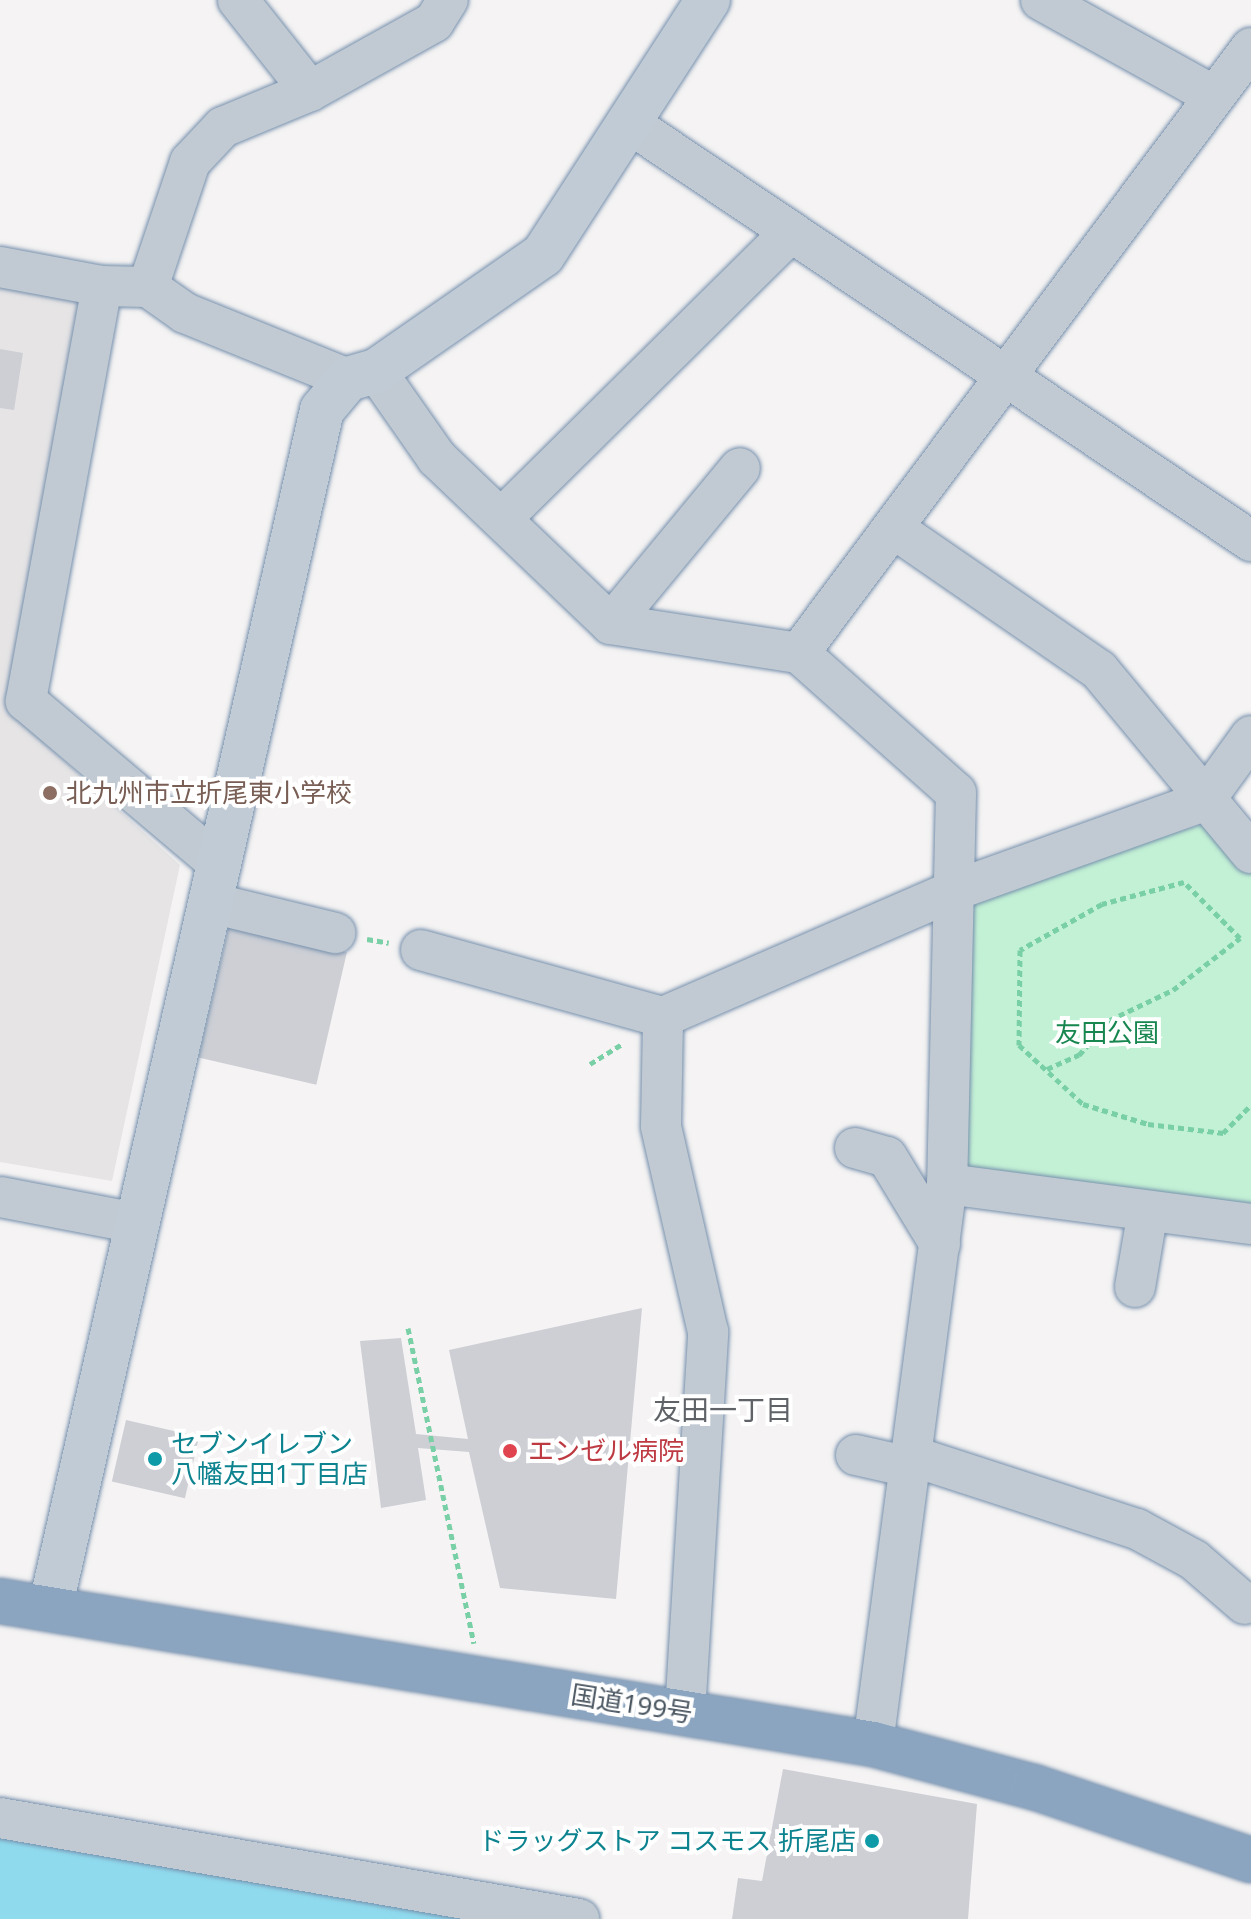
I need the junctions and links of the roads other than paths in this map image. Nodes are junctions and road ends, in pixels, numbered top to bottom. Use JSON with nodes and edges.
{"nodes":[{"id":1,"x":238,"y":0,"type":"edge"},
{"id":2,"x":448,"y":0,"type":"edge"},
{"id":3,"x":708,"y":0,"type":"edge"},
{"id":4,"x":1041,"y":0,"type":"edge"},
{"id":5,"x":1237,"y":76,"type":"edge"},
{"id":6,"x":310,"y":91,"type":"junction"},
{"id":7,"x":632,"y":125,"type":"junction"},
{"id":8,"x":790,"y":233,"type":"junction"},
{"id":9,"x":0,"y":267,"type":"edge"},
{"id":10,"x":102,"y":286,"type":"junction"},
{"id":11,"x":148,"y":287,"type":"junction"},
{"id":12,"x":362,"y":375,"type":"junction"},
{"id":13,"x":1004,"y":379,"type":"junction"},
{"id":14,"x":740,"y":468,"type":"dead end"},
{"id":15,"x":503,"y":517,"type":"junction"},
{"id":16,"x":893,"y":528,"type":"junction"},
{"id":17,"x":1251,"y":541,"type":"edge"},
{"id":18,"x":611,"y":624,"type":"junction"},
{"id":19,"x":799,"y":653,"type":"junction"},
{"id":20,"x":1251,"y":736,"type":"edge"},
{"id":21,"x":1204,"y":801,"type":"junction"},
{"id":22,"x":1251,"y":853,"type":"edge"},
{"id":23,"x":215,"y":884,"type":"junction"},
{"id":24,"x":950,"y":892,"type":"junction"},
{"id":25,"x":335,"y":933,"type":"road end"},
{"id":26,"x":421,"y":950,"type":"road end"},
{"id":27,"x":663,"y":1017,"type":"junction"},
{"id":28,"x":855,"y":1148,"type":"dead end"},
{"id":29,"x":947,"y":1184,"type":"junction"},
{"id":30,"x":0,"y":1197,"type":"edge"},
{"id":31,"x":1148,"y":1211,"type":"junction"},
{"id":32,"x":136,"y":1223,"type":"junction"},
{"id":33,"x":1251,"y":1224,"type":"edge"},
{"id":34,"x":940,"y":1244,"type":"junction"},
{"id":35,"x":1135,"y":1287,"type":"dead end"},
{"id":36,"x":856,"y":1455,"type":"dead end"},
{"id":37,"x":911,"y":1461,"type":"junction"},
{"id":38,"x":0,"y":1601,"type":"edge"},
{"id":39,"x":1245,"y":1604,"type":"dead end"},
{"id":40,"x":50,"y":1609,"type":"junction"},
{"id":41,"x":685,"y":1713,"type":"junction"},
{"id":42,"x":873,"y":1744,"type":"junction"},
{"id":43,"x":0,"y":1818,"type":"edge"},
{"id":44,"x":1251,"y":1860,"type":"edge"},
{"id":45,"x":579,"y":1919,"type":"edge"}],
"edges":[{"from":1,"to":6,"type":"street"},
{"from":2,"to":6,"type":"street"},
{"from":3,"to":7,"type":"street"},
{"from":4,"to":5,"type":"street"},
{"from":5,"to":13,"type":"street"},
{"from":6,"to":11,"type":"street"},
{"from":7,"to":8,"type":"street"},
{"from":7,"to":12,"type":"street"},
{"from":8,"to":13,"type":"street"},
{"from":8,"to":15,"type":"street"},
{"from":9,"to":10,"type":"street"},
{"from":10,"to":11,"type":"street"},
{"from":10,"to":23,"type":"street"},
{"from":11,"to":12,"type":"street"},
{"from":12,"to":15,"type":"street"},
{"from":12,"to":23,"type":"street"},
{"from":13,"to":16,"type":"street"},
{"from":13,"to":17,"type":"street"},
{"from":14,"to":18,"type":"street"},
{"from":15,"to":18,"type":"street"},
{"from":16,"to":19,"type":"street"},
{"from":16,"to":21,"type":"street"},
{"from":18,"to":19,"type":"street"},
{"from":19,"to":24,"type":"street"},
{"from":20,"to":21,"type":"street"},
{"from":21,"to":22,"type":"street"},
{"from":21,"to":24,"type":"street"},
{"from":23,"to":25,"type":"street"},
{"from":23,"to":32,"type":"street"},
{"from":24,"to":27,"type":"street"},
{"from":24,"to":29,"type":"street"},
{"from":26,"to":27,"type":"street"},
{"from":27,"to":41,"type":"street"},
{"from":28,"to":34,"type":"street"},
{"from":29,"to":31,"type":"street"},
{"from":29,"to":34,"type":"street"},
{"from":30,"to":32,"type":"street"},
{"from":31,"to":33,"type":"street"},
{"from":31,"to":35,"type":"street"},
{"from":32,"to":40,"type":"street"},
{"from":34,"to":37,"type":"street"},
{"from":36,"to":37,"type":"street"},
{"from":37,"to":39,"type":"street"},
{"from":37,"to":42,"type":"street"},
{"from":38,"to":40,"type":"highway","name":"国道199号"},
{"from":40,"to":41,"type":"highway","name":"国道199号"},
{"from":41,"to":42,"type":"highway","name":"国道199号"},
{"from":42,"to":44,"type":"highway","name":"国道199号"},
{"from":43,"to":45,"type":"street"}]}
